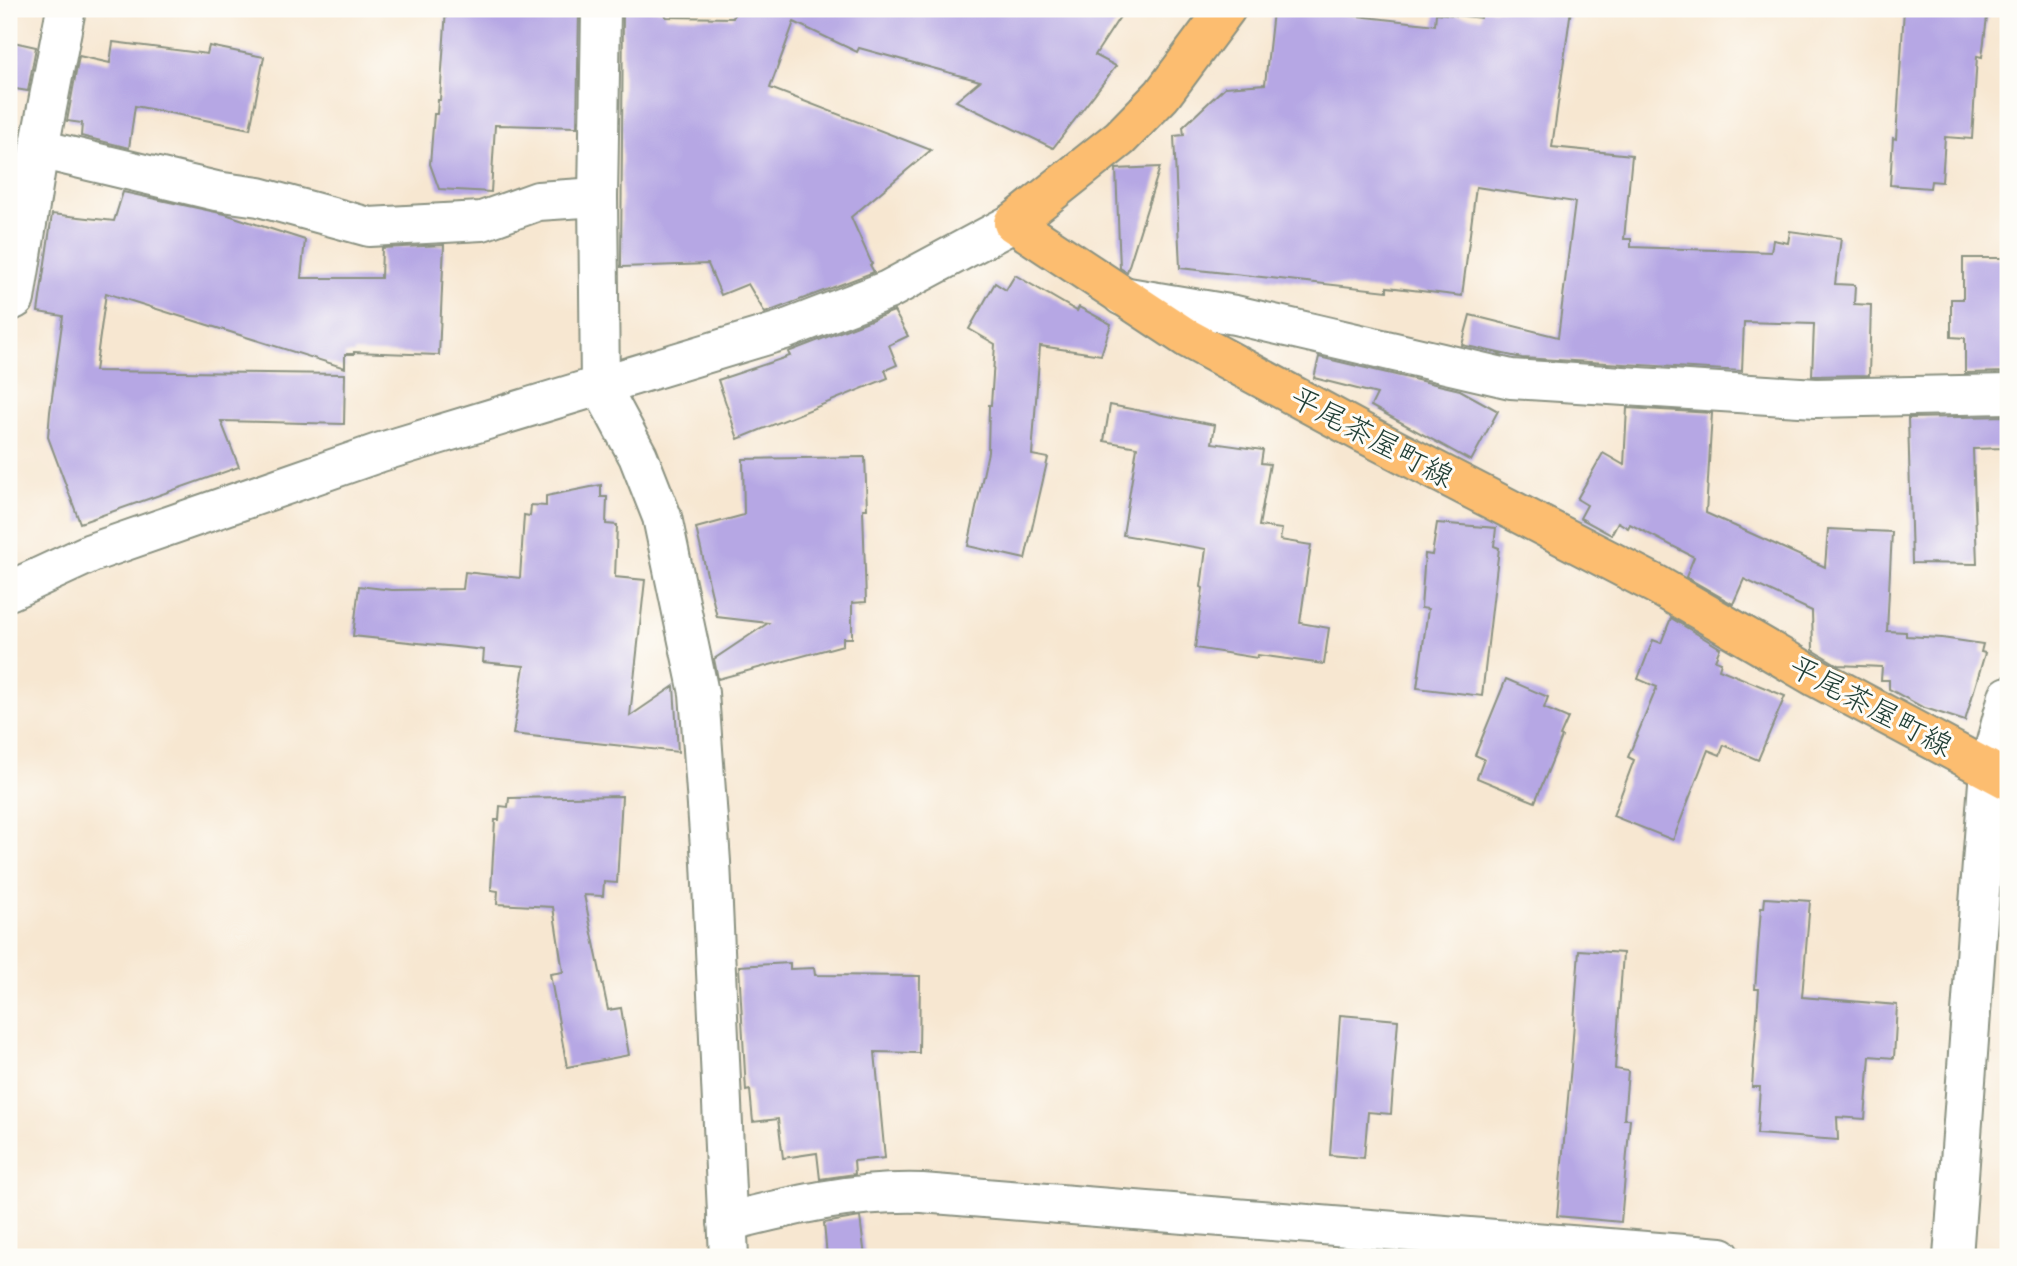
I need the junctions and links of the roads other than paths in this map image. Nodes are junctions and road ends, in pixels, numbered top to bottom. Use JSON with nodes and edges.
{"nodes":[{"id":1,"x":66,"y":9,"type":"edge"},
{"id":2,"x":601,"y":9,"type":"edge"},
{"id":3,"x":1226,"y":9,"type":"edge"},
{"id":4,"x":38,"y":149,"type":"junction"},
{"id":5,"x":598,"y":197,"type":"junction"},
{"id":6,"x":1013,"y":223,"type":"junction"},
{"id":7,"x":1122,"y":296,"type":"junction"},
{"id":8,"x":9,"y":302,"type":"edge"},
{"id":9,"x":600,"y":384,"type":"junction"},
{"id":10,"x":2008,"y":394,"type":"edge"},
{"id":11,"x":9,"y":591,"type":"edge"},
{"id":12,"x":2008,"y":696,"type":"edge"},
{"id":13,"x":1999,"y":775,"type":"edge"},
{"id":14,"x":728,"y":1240,"type":"edge"},
{"id":15,"x":1721,"y":1257,"type":"edge"},
{"id":16,"x":1953,"y":1257,"type":"edge"}],
"edges":[{"from":1,"to":4,"type":"street"},
{"from":2,"to":5,"type":"street"},
{"from":3,"to":6,"type":"main road"},
{"from":4,"to":5,"type":"street"},
{"from":4,"to":8,"type":"street"},
{"from":5,"to":9,"type":"street"},
{"from":6,"to":7,"type":"main road","name":"平尾茶屋町線"},
{"from":6,"to":9,"type":"street"},
{"from":7,"to":10,"type":"street"},
{"from":7,"to":13,"type":"main road","name":"平尾茶屋町線"},
{"from":9,"to":11,"type":"street"},
{"from":9,"to":14,"type":"street"},
{"from":12,"to":13,"type":"street"},
{"from":13,"to":16,"type":"street"},
{"from":14,"to":15,"type":"street"}]}
